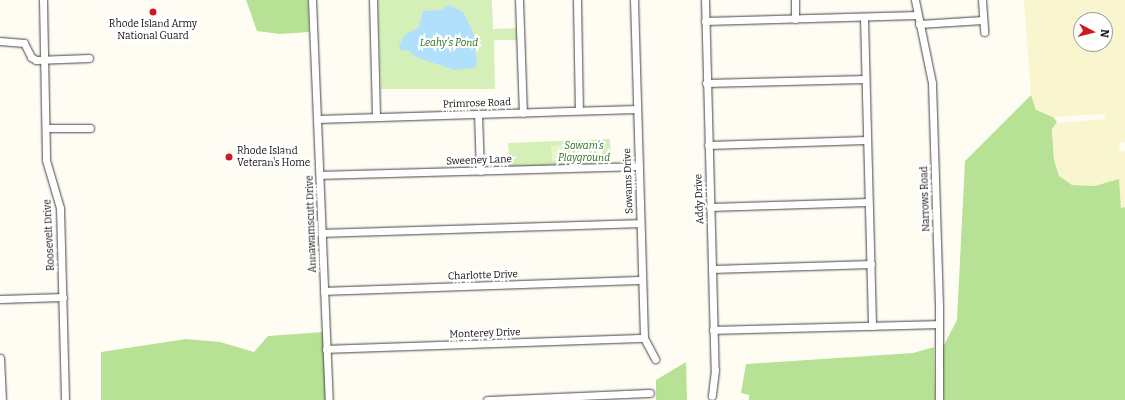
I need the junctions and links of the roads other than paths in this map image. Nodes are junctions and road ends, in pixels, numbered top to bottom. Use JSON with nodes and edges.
{"nodes":[{"id":1,"x":43,"y":0,"type":"edge"},
{"id":2,"x":312,"y":0,"type":"edge"},
{"id":3,"x":373,"y":0,"type":"edge"},
{"id":4,"x":519,"y":0,"type":"edge"},
{"id":5,"x":576,"y":0,"type":"edge"},
{"id":6,"x":634,"y":0,"type":"edge"},
{"id":7,"x":705,"y":0,"type":"edge"},
{"id":8,"x":795,"y":0,"type":"edge"},
{"id":9,"x":915,"y":0,"type":"edge"},
{"id":10,"x":982,"y":0,"type":"edge"},
{"id":11,"x":917,"y":15,"type":"junction"},
{"id":12,"x":864,"y":18,"type":"junction"},
{"id":13,"x":795,"y":19,"type":"junction"},
{"id":14,"x":983,"y":20,"type":"junction"},
{"id":15,"x":705,"y":21,"type":"junction"},
{"id":16,"x":919,"y":24,"type":"junction"},
{"id":17,"x":984,"y":32,"type":"dead end"},
{"id":18,"x":0,"y":41,"type":"edge"},
{"id":19,"x":89,"y":58,"type":"dead end"},
{"id":20,"x":44,"y":60,"type":"junction"},
{"id":21,"x":865,"y":79,"type":"junction"},
{"id":22,"x":706,"y":83,"type":"junction"},
{"id":23,"x":637,"y":108,"type":"junction"},
{"id":24,"x":579,"y":110,"type":"junction"},
{"id":25,"x":523,"y":113,"type":"junction"},
{"id":26,"x":478,"y":114,"type":"junction"},
{"id":27,"x":376,"y":117,"type":"junction"},
{"id":28,"x":317,"y":119,"type":"junction"},
{"id":29,"x":46,"y":128,"type":"junction"},
{"id":30,"x":90,"y":128,"type":"dead end"},
{"id":31,"x":866,"y":140,"type":"junction"},
{"id":32,"x":708,"y":145,"type":"junction"},
{"id":33,"x":639,"y":166,"type":"junction"},
{"id":34,"x":480,"y":171,"type":"junction"},
{"id":35,"x":320,"y":175,"type":"junction"},
{"id":36,"x":868,"y":202,"type":"junction"},
{"id":37,"x":710,"y":207,"type":"junction"},
{"id":38,"x":640,"y":223,"type":"junction"},
{"id":39,"x":322,"y":233,"type":"junction"},
{"id":40,"x":871,"y":264,"type":"junction"},
{"id":41,"x":712,"y":268,"type":"junction"},
{"id":42,"x":642,"y":280,"type":"junction"},
{"id":43,"x":324,"y":291,"type":"junction"},
{"id":44,"x":63,"y":297,"type":"junction"},
{"id":45,"x":0,"y":299,"type":"edge"},
{"id":46,"x":939,"y":324,"type":"junction"},
{"id":47,"x":872,"y":326,"type":"junction"},
{"id":48,"x":713,"y":330,"type":"junction"},
{"id":49,"x":644,"y":338,"type":"junction"},
{"id":50,"x":326,"y":349,"type":"junction"},
{"id":51,"x":0,"y":358,"type":"edge"},
{"id":52,"x":655,"y":359,"type":"dead end"},
{"id":53,"x":650,"y":393,"type":"dead end"},
{"id":54,"x":712,"y":396,"type":"dead end"},
{"id":55,"x":2,"y":400,"type":"edge"},
{"id":56,"x":64,"y":400,"type":"edge"},
{"id":57,"x":329,"y":400,"type":"edge"},
{"id":58,"x":487,"y":400,"type":"edge"},
{"id":59,"x":939,"y":400,"type":"edge"}],
"edges":[{"from":1,"to":20,"type":"street","name":"Roosevelt Drive"},
{"from":2,"to":28,"type":"street","name":"Annawamscutt Drive"},
{"from":3,"to":27,"type":"street"},
{"from":4,"to":25,"type":"street"},
{"from":5,"to":24,"type":"street"},
{"from":6,"to":23,"type":"street","name":"Sowams Drive"},
{"from":7,"to":15,"type":"street","name":"Addy Drive"},
{"from":8,"to":13,"type":"street"},
{"from":9,"to":11,"type":"street","name":"Narrows Road"},
{"from":10,"to":14,"type":"street"},
{"from":11,"to":12,"type":"street"},
{"from":11,"to":16,"type":"street","name":"Narrows Road"},
{"from":12,"to":13,"type":"street"},
{"from":12,"to":21,"type":"street"},
{"from":13,"to":15,"type":"street"},
{"from":14,"to":16,"type":"street"},
{"from":14,"to":17,"type":"street"},
{"from":15,"to":22,"type":"street","name":"Addy Drive"},
{"from":16,"to":46,"type":"street","name":"Narrows Road"},
{"from":18,"to":20,"type":"street"},
{"from":19,"to":20,"type":"street"},
{"from":20,"to":29,"type":"street","name":"Roosevelt Drive"},
{"from":21,"to":22,"type":"street"},
{"from":21,"to":31,"type":"street"},
{"from":22,"to":32,"type":"street","name":"Addy Drive"},
{"from":23,"to":24,"type":"street","name":"Primrose Road"},
{"from":23,"to":33,"type":"street","name":"Sowams Drive"},
{"from":24,"to":25,"type":"street","name":"Primrose Road"},
{"from":25,"to":26,"type":"street","name":"Primrose Road"},
{"from":26,"to":27,"type":"street","name":"Primrose Road"},
{"from":26,"to":34,"type":"street"},
{"from":27,"to":28,"type":"street","name":"Primrose Road"},
{"from":28,"to":35,"type":"street","name":"Annawamscutt Drive"},
{"from":29,"to":30,"type":"street"},
{"from":29,"to":44,"type":"street","name":"Roosevelt Drive"},
{"from":31,"to":32,"type":"street"},
{"from":31,"to":36,"type":"street"},
{"from":32,"to":37,"type":"street","name":"Addy Drive"},
{"from":33,"to":34,"type":"street","name":"Sweeney Lane"},
{"from":33,"to":38,"type":"street","name":"Sowams Drive"},
{"from":34,"to":35,"type":"street","name":"Sweeney Lane"},
{"from":35,"to":39,"type":"street","name":"Annawamscutt Drive"},
{"from":36,"to":37,"type":"street"},
{"from":36,"to":40,"type":"street"},
{"from":37,"to":41,"type":"street","name":"Addy Drive"},
{"from":38,"to":39,"type":"street"},
{"from":38,"to":42,"type":"street","name":"Sowams Drive"},
{"from":39,"to":43,"type":"street","name":"Annawamscutt Drive"},
{"from":40,"to":41,"type":"street"},
{"from":40,"to":47,"type":"street"},
{"from":41,"to":48,"type":"street","name":"Addy Drive"},
{"from":42,"to":43,"type":"street","name":"Charlotte Drive"},
{"from":42,"to":49,"type":"street","name":"Sowams Drive"},
{"from":43,"to":50,"type":"street","name":"Annawamscutt Drive"},
{"from":44,"to":45,"type":"street"},
{"from":44,"to":56,"type":"street","name":"Roosevelt Drive"},
{"from":46,"to":47,"type":"street"},
{"from":46,"to":59,"type":"street","name":"Narrows Road"},
{"from":47,"to":48,"type":"street"},
{"from":48,"to":54,"type":"street","name":"Addy Drive"},
{"from":49,"to":50,"type":"street","name":"Monterey Drive"},
{"from":49,"to":52,"type":"street","name":"Sowams Drive"},
{"from":50,"to":57,"type":"street","name":"Annawamscutt Drive"},
{"from":51,"to":55,"type":"street"},
{"from":53,"to":58,"type":"street"}]}
